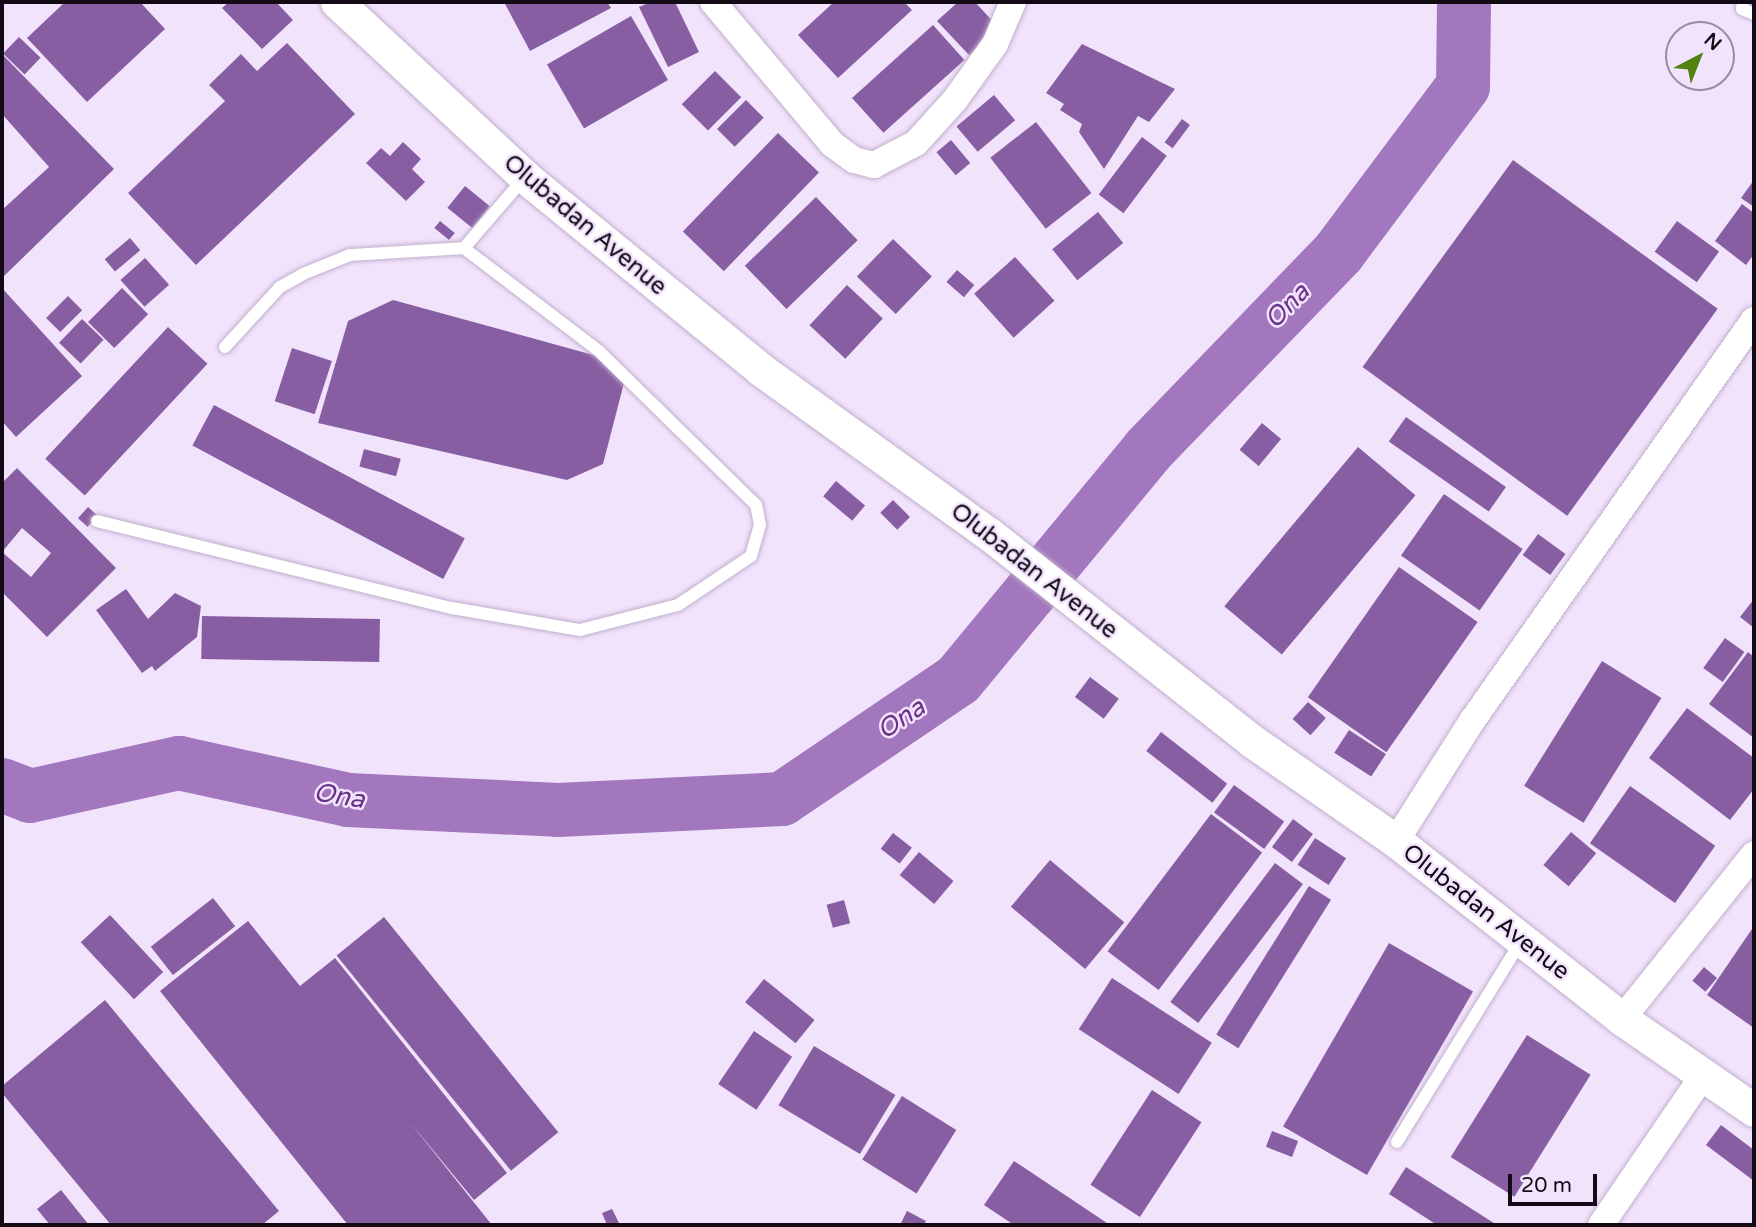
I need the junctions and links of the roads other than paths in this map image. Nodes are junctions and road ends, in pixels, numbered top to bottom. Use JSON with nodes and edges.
{"nodes":[{"id":1,"x":337,"y":2,"type":"edge"},
{"id":2,"x":713,"y":2,"type":"edge"},
{"id":3,"x":1013,"y":2,"type":"edge"},
{"id":4,"x":1743,"y":2,"type":"edge"},
{"id":5,"x":1754,"y":14,"type":"edge"},
{"id":6,"x":525,"y":177,"type":"junction"},
{"id":7,"x":464,"y":248,"type":"junction"},
{"id":8,"x":1754,"y":320,"type":"edge"},
{"id":9,"x":225,"y":347,"type":"dead end"},
{"id":10,"x":97,"y":521,"type":"dead end"},
{"id":11,"x":1396,"y":841,"type":"junction"},
{"id":12,"x":1754,"y":854,"type":"edge"},
{"id":13,"x":1522,"y":940,"type":"junction"},
{"id":14,"x":1622,"y":1019,"type":"junction"},
{"id":15,"x":1702,"y":1077,"type":"junction"},
{"id":16,"x":1754,"y":1110,"type":"edge"},
{"id":17,"x":1396,"y":1142,"type":"dead end"},
{"id":18,"x":1601,"y":1225,"type":"edge"}],
"edges":[{"from":1,"to":6,"type":"street","name":"Olubadan Avenue"},
{"from":2,"to":3,"type":"street"},
{"from":4,"to":5,"type":"lane"},
{"from":6,"to":7,"type":"lane"},
{"from":6,"to":11,"type":"street","name":"Olubadan Avenue"},
{"from":7,"to":9,"type":"lane"},
{"from":7,"to":10,"type":"lane"},
{"from":8,"to":11,"type":"street"},
{"from":11,"to":13,"type":"street","name":"Olubadan Avenue"},
{"from":12,"to":14,"type":"street"},
{"from":13,"to":14,"type":"street","name":"Olubadan Avenue"},
{"from":13,"to":17,"type":"lane"},
{"from":14,"to":15,"type":"street","name":"Olubadan Avenue"},
{"from":15,"to":16,"type":"street","name":"Olubadan Avenue"},
{"from":15,"to":18,"type":"street"}]}
